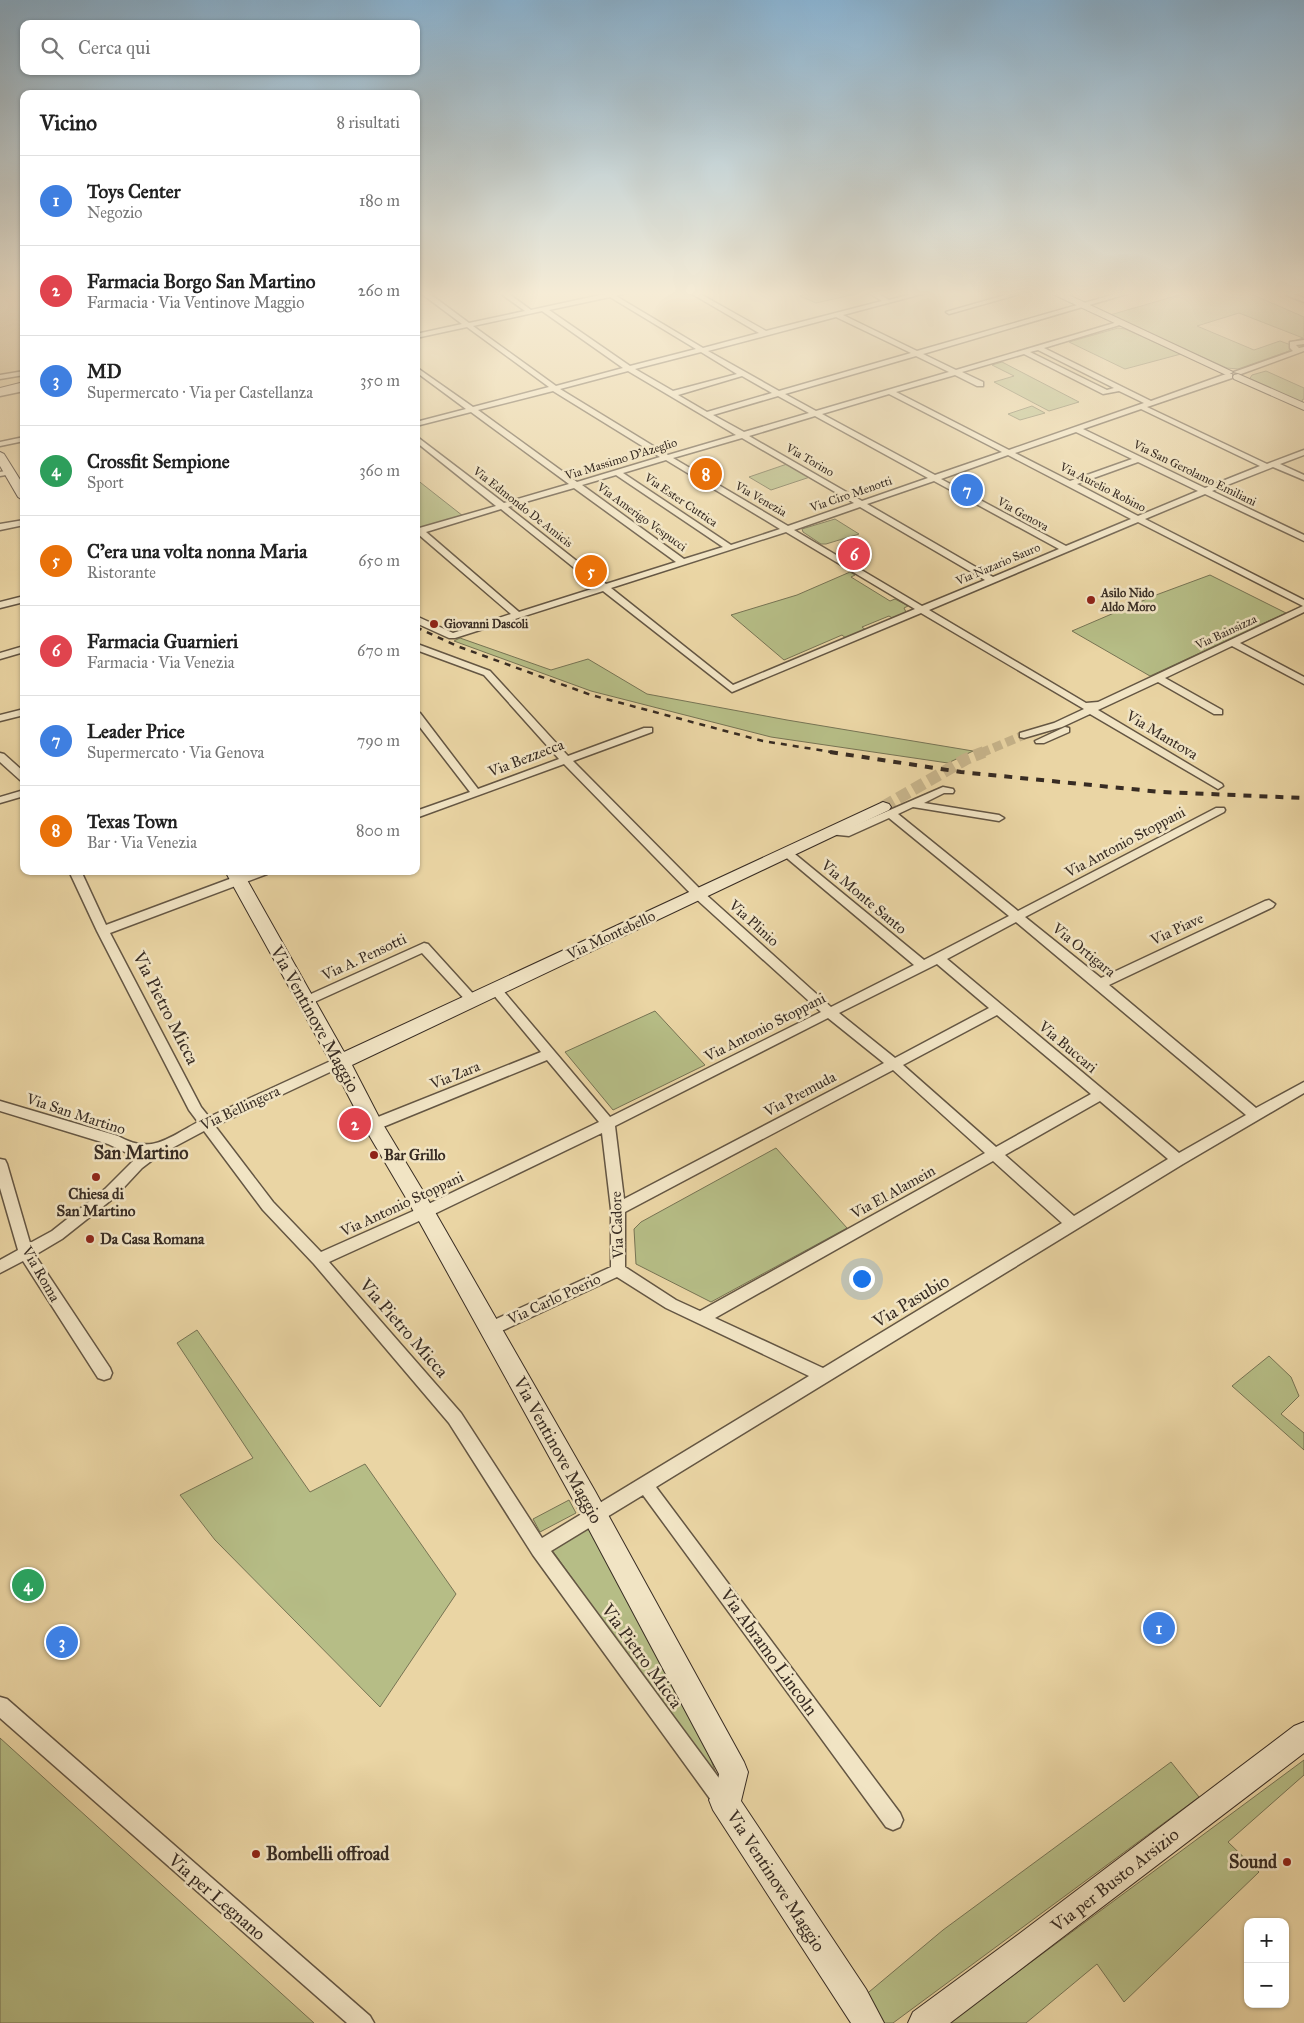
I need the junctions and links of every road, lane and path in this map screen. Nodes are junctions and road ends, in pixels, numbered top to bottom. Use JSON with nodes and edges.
{"nodes":[{"id":1,"x":440,"y":385,"type":"edge"},
{"id":2,"x":550,"y":385,"type":"edge"},
{"id":3,"x":564,"y":385,"type":"edge"},
{"id":4,"x":657,"y":385,"type":"edge"},
{"id":5,"x":703,"y":385,"type":"edge"},
{"id":6,"x":765,"y":385,"type":"edge"},
{"id":7,"x":806,"y":385,"type":"edge"},
{"id":8,"x":912,"y":385,"type":"edge"},
{"id":9,"x":1092,"y":385,"type":"edge"},
{"id":10,"x":1116,"y":385,"type":"edge"},
{"id":11,"x":1202,"y":385,"type":"edge"},
{"id":12,"x":1258,"y":385,"type":"edge"},
{"id":13,"x":20,"y":388,"type":"edge"},
{"id":14,"x":554,"y":388,"type":"junction"},
{"id":15,"x":1121,"y":388,"type":"junction"},
{"id":16,"x":890,"y":392,"type":"junction"},
{"id":17,"x":0,"y":393,"type":"edge"},
{"id":18,"x":780,"y":393,"type":"junction"},
{"id":19,"x":672,"y":394,"type":"junction"},
{"id":20,"x":1152,"y":404,"type":"junction"},
{"id":21,"x":1142,"y":407,"type":"junction"},
{"id":22,"x":1304,"y":407,"type":"edge"},
{"id":23,"x":474,"y":409,"type":"junction"},
{"id":24,"x":707,"y":414,"type":"junction"},
{"id":25,"x":818,"y":414,"type":"junction"},
{"id":26,"x":420,"y":422,"type":"edge"},
{"id":27,"x":1076,"y":429,"type":"junction"},
{"id":28,"x":743,"y":436,"type":"junction"},
{"id":29,"x":20,"y":440,"type":"edge"},
{"id":30,"x":420,"y":441,"type":"edge"},
{"id":31,"x":0,"y":444,"type":"edge"},
{"id":32,"x":1008,"y":452,"type":"junction"},
{"id":33,"x":1304,"y":452,"type":"edge"},
{"id":34,"x":0,"y":456,"type":"edge"},
{"id":35,"x":667,"y":458,"type":"junction"},
{"id":36,"x":1139,"y":459,"type":"junction"},
{"id":37,"x":1270,"y":465,"type":"junction"},
{"id":38,"x":618,"y":473,"type":"junction"},
{"id":39,"x":5,"y":474,"type":"edge"},
{"id":40,"x":936,"y":478,"type":"junction"},
{"id":41,"x":1304,"y":478,"type":"edge"},
{"id":42,"x":1070,"y":484,"type":"junction"},
{"id":43,"x":576,"y":485,"type":"junction"},
{"id":44,"x":1205,"y":491,"type":"junction"},
{"id":45,"x":20,"y":492,"type":"edge"},
{"id":46,"x":861,"y":504,"type":"junction"},
{"id":47,"x":502,"y":507,"type":"junction"},
{"id":48,"x":1139,"y":520,"type":"junction"},
{"id":49,"x":20,"y":523,"type":"edge"},
{"id":50,"x":0,"y":527,"type":"edge"},
{"id":51,"x":788,"y":529,"type":"junction"},
{"id":52,"x":420,"y":531,"type":"edge"},
{"id":53,"x":420,"y":534,"type":"edge"},
{"id":54,"x":1304,"y":538,"type":"edge"},
{"id":55,"x":730,"y":548,"type":"junction"},
{"id":56,"x":1065,"y":549,"type":"junction"},
{"id":57,"x":684,"y":562,"type":"junction"},
{"id":58,"x":992,"y":580,"type":"junction"},
{"id":59,"x":604,"y":588,"type":"junction"},
{"id":60,"x":20,"y":600,"type":"edge"},
{"id":61,"x":0,"y":604,"type":"edge"},
{"id":62,"x":1304,"y":604,"type":"edge"},
{"id":63,"x":1304,"y":609,"type":"edge"},
{"id":64,"x":923,"y":610,"type":"junction"},
{"id":65,"x":517,"y":615,"type":"junction"},
{"id":66,"x":420,"y":621,"type":"edge"},
{"id":67,"x":1233,"y":643,"type":"junction"},
{"id":68,"x":20,"y":650,"type":"edge"},
{"id":69,"x":420,"y":650,"type":"edge"},
{"id":70,"x":0,"y":656,"type":"edge"},
{"id":71,"x":1158,"y":678,"type":"junction"},
{"id":72,"x":1304,"y":681,"type":"edge"},
{"id":73,"x":732,"y":688,"type":"joint"},
{"id":74,"x":1097,"y":710,"type":"junction"},
{"id":75,"x":1218,"y":712,"type":"dead end"},
{"id":76,"x":20,"y":713,"type":"edge"},
{"id":77,"x":0,"y":718,"type":"edge"},
{"id":78,"x":420,"y":720,"type":"edge"},
{"id":79,"x":648,"y":730,"type":"dead end"},
{"id":80,"x":1024,"y":735,"type":"tunnel mouth"},
{"id":81,"x":1040,"y":741,"type":"dead end"},
{"id":82,"x":0,"y":756,"type":"edge"},
{"id":83,"x":565,"y":759,"type":"junction"},
{"id":84,"x":20,"y":774,"type":"edge"},
{"id":85,"x":1218,"y":786,"type":"dead end"},
{"id":86,"x":949,"y":791,"type":"dead end"},
{"id":87,"x":476,"y":793,"type":"junction"},
{"id":88,"x":20,"y":794,"type":"edge"},
{"id":89,"x":0,"y":800,"type":"edge"},
{"id":90,"x":912,"y":803,"type":"junction"},
{"id":91,"x":886,"y":810,"type":"junction"},
{"id":92,"x":1220,"y":810,"type":"dead end"},
{"id":93,"x":420,"y":814,"type":"edge"},
{"id":94,"x":999,"y":818,"type":"dead end"},
{"id":95,"x":833,"y":832,"type":"dead end"},
{"id":96,"x":786,"y":852,"type":"junction"},
{"id":97,"x":77,"y":875,"type":"edge"},
{"id":98,"x":235,"y":876,"type":"edge"},
{"id":99,"x":698,"y":894,"type":"junction"},
{"id":100,"x":1269,"y":904,"type":"dead end"},
{"id":101,"x":1018,"y":917,"type":"junction"},
{"id":102,"x":103,"y":931,"type":"junction"},
{"id":103,"x":938,"y":958,"type":"junction"},
{"id":104,"x":922,"y":966,"type":"junction"},
{"id":105,"x":1100,"y":984,"type":"junction"},
{"id":106,"x":496,"y":990,"type":"junction"},
{"id":107,"x":473,"y":1000,"type":"junction"},
{"id":108,"x":306,"y":1001,"type":"junction"},
{"id":109,"x":998,"y":1009,"type":"junction"},
{"id":110,"x":830,"y":1012,"type":"junction"},
{"id":111,"x":550,"y":1054,"type":"junction"},
{"id":112,"x":340,"y":1062,"type":"junction"},
{"id":113,"x":894,"y":1064,"type":"junction"},
{"id":114,"x":1304,"y":1087,"type":"edge"},
{"id":115,"x":1100,"y":1095,"type":"junction"},
{"id":116,"x":0,"y":1106,"type":"edge"},
{"id":117,"x":15,"y":1110,"type":"junction"},
{"id":118,"x":1255,"y":1115,"type":"junction"},
{"id":119,"x":0,"y":1116,"type":"edge"},
{"id":120,"x":206,"y":1124,"type":"junction"},
{"id":121,"x":608,"y":1124,"type":"junction"},
{"id":122,"x":373,"y":1125,"type":"junction"},
{"id":123,"x":127,"y":1148,"type":"junction"},
{"id":124,"x":154,"y":1151,"type":"junction"},
{"id":125,"x":995,"y":1154,"type":"junction"},
{"id":126,"x":1178,"y":1160,"type":"junction"},
{"id":127,"x":0,"y":1164,"type":"edge"},
{"id":128,"x":137,"y":1164,"type":"junction"},
{"id":129,"x":618,"y":1209,"type":"junction"},
{"id":130,"x":425,"y":1212,"type":"junction"},
{"id":131,"x":1073,"y":1224,"type":"junction"},
{"id":132,"x":26,"y":1253,"type":"junction"},
{"id":133,"x":319,"y":1260,"type":"junction"},
{"id":134,"x":0,"y":1267,"type":"edge"},
{"id":135,"x":618,"y":1270,"type":"junction"},
{"id":136,"x":701,"y":1318,"type":"junction"},
{"id":137,"x":490,"y":1329,"type":"junction"},
{"id":138,"x":104,"y":1373,"type":"dead end"},
{"id":139,"x":824,"y":1376,"type":"junction"},
{"id":140,"x":646,"y":1485,"type":"junction"},
{"id":141,"x":594,"y":1515,"type":"junction"},
{"id":142,"x":539,"y":1549,"type":"junction"},
{"id":143,"x":0,"y":1706,"type":"edge"},
{"id":144,"x":1304,"y":1736,"type":"edge"},
{"id":145,"x":723,"y":1800,"type":"junction"},
{"id":146,"x":892,"y":1820,"type":"dead end"},
{"id":147,"x":861,"y":2012,"type":"edge"},
{"id":148,"x":363,"y":2023,"type":"edge"},
{"id":149,"x":924,"y":2023,"type":"edge"}],
"edges":[{"from":1,"to":23,"type":"street","name":"Via Amerigo Vespucci"},
{"from":2,"to":14,"type":"street","name":"Via Venezia"},
{"from":3,"to":14,"type":"street"},
{"from":4,"to":19,"type":"street","name":"Via Torino"},
{"from":5,"to":19,"type":"street"},
{"from":6,"to":18,"type":"street","name":"Via Genova"},
{"from":7,"to":18,"type":"street"},
{"from":8,"to":16,"type":"street","name":"Via Massimo D'Azeglio"},
{"from":9,"to":15,"type":"street"},
{"from":10,"to":15,"type":"street"},
{"from":11,"to":20,"type":"street","name":"Via Ciro Menotti"},
{"from":12,"to":22,"type":"street"},
{"from":13,"to":17,"type":"street"},
{"from":14,"to":23,"type":"street"},
{"from":14,"to":35,"type":"street","name":"Via Venezia"},
{"from":15,"to":20,"type":"street"},
{"from":16,"to":25,"type":"street","name":"Via Massimo D'Azeglio"},
{"from":16,"to":32,"type":"street","name":"Via Aurelio Robino"},
{"from":18,"to":24,"type":"street"},
{"from":18,"to":25,"type":"street","name":"Via Genova"},
{"from":19,"to":24,"type":"street","name":"Via Torino"},
{"from":20,"to":21,"type":"street","name":"Via Ciro Menotti"},
{"from":21,"to":27,"type":"street","name":"Via Ciro Menotti"},
{"from":21,"to":37,"type":"street"},
{"from":23,"to":26,"type":"street"},
{"from":23,"to":43,"type":"street","name":"Via Amerigo Vespucci"},
{"from":24,"to":28,"type":"street","name":"Via Torino"},
{"from":25,"to":28,"type":"street","name":"Via Massimo D'Azeglio"},
{"from":25,"to":40,"type":"street","name":"Via Genova"},
{"from":27,"to":32,"type":"street","name":"Via Ciro Menotti"},
{"from":27,"to":36,"type":"street","name":"Via San Gerolamo Emiliani"},
{"from":28,"to":35,"type":"street","name":"Via Massimo D'Azeglio"},
{"from":28,"to":46,"type":"street","name":"Via Torino"},
{"from":29,"to":31,"type":"street"},
{"from":30,"to":47,"type":"street","name":"Via Edmondo De Amicis"},
{"from":32,"to":40,"type":"street","name":"Via Ciro Menotti"},
{"from":32,"to":42,"type":"street","name":"Via Aurelio Robino"},
{"from":33,"to":37,"type":"street","name":"Via Nazario Sauro"},
{"from":34,"to":39,"type":"street"},
{"from":35,"to":38,"type":"street","name":"Via Massimo D'Azeglio"},
{"from":35,"to":51,"type":"street","name":"Via Venezia"},
{"from":36,"to":42,"type":"street"},
{"from":36,"to":44,"type":"street","name":"Via San Gerolamo Emiliani"},
{"from":37,"to":41,"type":"street"},
{"from":37,"to":44,"type":"street","name":"Via Nazario Sauro"},
{"from":38,"to":43,"type":"street","name":"Via Massimo D'Azeglio"},
{"from":38,"to":55,"type":"street","name":"Via Ester Cuttica"},
{"from":39,"to":45,"type":"street"},
{"from":40,"to":46,"type":"street","name":"Via Ciro Menotti"},
{"from":40,"to":56,"type":"street","name":"Via Genova"},
{"from":42,"to":48,"type":"street","name":"Via Aurelio Robino"},
{"from":43,"to":47,"type":"street","name":"Via Massimo D'Azeglio"},
{"from":43,"to":57,"type":"street","name":"Via Amerigo Vespucci"},
{"from":44,"to":48,"type":"street","name":"Via Nazario Sauro"},
{"from":44,"to":54,"type":"street","name":"Via San Gerolamo Emiliani"},
{"from":46,"to":51,"type":"street","name":"Via Ciro Menotti"},
{"from":46,"to":58,"type":"street","name":"Via Torino"},
{"from":47,"to":52,"type":"street","name":"Via Massimo D'Azeglio"},
{"from":47,"to":59,"type":"street","name":"Via Edmondo De Amicis"},
{"from":48,"to":56,"type":"street","name":"Via Nazario Sauro"},
{"from":48,"to":62,"type":"street","name":"Via Aurelio Robino"},
{"from":49,"to":50,"type":"street"},
{"from":51,"to":55,"type":"street","name":"Via Ciro Menotti"},
{"from":51,"to":64,"type":"street","name":"Via Venezia"},
{"from":53,"to":65,"type":"street"},
{"from":55,"to":57,"type":"street","name":"Via Ciro Menotti"},
{"from":56,"to":58,"type":"street","name":"Via Nazario Sauro"},
{"from":57,"to":59,"type":"street","name":"Via Ciro Menotti"},
{"from":58,"to":64,"type":"street","name":"Via Nazario Sauro"},
{"from":59,"to":65,"type":"street","name":"Via Ciro Menotti"},
{"from":59,"to":73,"type":"street","name":"Via Edmondo De Amicis"},
{"from":60,"to":61,"type":"street"},
{"from":63,"to":67,"type":"street","name":"Via Bainsizza"},
{"from":64,"to":73,"type":"street","name":"Via Nazario Sauro"},
{"from":64,"to":74,"type":"street","name":"Via Venezia"},
{"from":65,"to":66,"type":"street","name":"Via Ciro Menotti"},
{"from":67,"to":71,"type":"street","name":"Via Bainsizza"},
{"from":67,"to":72,"type":"street"},
{"from":68,"to":70,"type":"street"},
{"from":69,"to":83,"type":"street","name":"Via Plinio"},
{"from":71,"to":74,"type":"street","name":"Via Bainsizza"},
{"from":71,"to":75,"type":"street"},
{"from":74,"to":80,"type":"street","name":"Via Bainsizza"},
{"from":74,"to":81,"type":"street"},
{"from":74,"to":85,"type":"street","name":"Via Mantova"},
{"from":76,"to":77,"type":"street"},
{"from":78,"to":87,"type":"street"},
{"from":79,"to":83,"type":"street","name":"Via Bezzecca"},
{"from":82,"to":84,"type":"street"},
{"from":83,"to":87,"type":"street","name":"Via Bezzecca"},
{"from":83,"to":99,"type":"street","name":"Via Plinio"},
{"from":86,"to":90,"type":"street"},
{"from":87,"to":93,"type":"street","name":"Via Bezzecca"},
{"from":88,"to":89,"type":"street"},
{"from":90,"to":91,"type":"street"},
{"from":90,"to":94,"type":"street"},
{"from":91,"to":95,"type":"street"},
{"from":91,"to":96,"type":"street","name":"Via Montebello"},
{"from":91,"to":101,"type":"street","name":"Via Ortigara"},
{"from":92,"to":101,"type":"street","name":"Via Antonio Stoppani"},
{"from":96,"to":99,"type":"street","name":"Via Montebello"},
{"from":96,"to":104,"type":"street","name":"Via Monte Santo"},
{"from":97,"to":102,"type":"street","name":"Via Pietro Micca"},
{"from":98,"to":102,"type":"street"},
{"from":98,"to":108,"type":"street","name":"Via Ventinove Maggio"},
{"from":99,"to":106,"type":"street","name":"Via Montebello"},
{"from":99,"to":110,"type":"street","name":"Via Plinio"},
{"from":100,"to":105,"type":"street","name":"Via Piave"},
{"from":101,"to":103,"type":"street","name":"Via Antonio Stoppani"},
{"from":101,"to":105,"type":"street","name":"Via Ortigara"},
{"from":102,"to":120,"type":"street","name":"Via Pietro Micca"},
{"from":103,"to":104,"type":"street","name":"Via Antonio Stoppani"},
{"from":103,"to":109,"type":"street","name":"Via Buccari"},
{"from":104,"to":110,"type":"street","name":"Via Antonio Stoppani"},
{"from":105,"to":118,"type":"street","name":"Via Ortigara"},
{"from":106,"to":107,"type":"street","name":"Via Montebello"},
{"from":106,"to":111,"type":"street"},
{"from":107,"to":108,"type":"street","name":"Via A. Pensotti"},
{"from":107,"to":112,"type":"street","name":"Via Montebello"},
{"from":108,"to":112,"type":"street","name":"Via Ventinove Maggio"},
{"from":109,"to":113,"type":"street","name":"Via Premuda"},
{"from":109,"to":115,"type":"street","name":"Via Buccari"},
{"from":110,"to":113,"type":"street","name":"Via Plinio"},
{"from":110,"to":121,"type":"street","name":"Via Antonio Stoppani"},
{"from":111,"to":121,"type":"street"},
{"from":111,"to":122,"type":"street","name":"Via Zara"},
{"from":112,"to":120,"type":"street","name":"Via Bellingera"},
{"from":112,"to":122,"type":"street","name":"Via Ventinove Maggio"},
{"from":113,"to":125,"type":"street","name":"Via Plinio"},
{"from":113,"to":129,"type":"street","name":"Via Premuda"},
{"from":114,"to":118,"type":"street","name":"Via Pasubio"},
{"from":115,"to":125,"type":"street","name":"Via El Alamein"},
{"from":115,"to":126,"type":"street","name":"Via Buccari"},
{"from":116,"to":117,"type":"street","name":"Via San Martino"},
{"from":117,"to":119,"type":"street","name":"Via San Martino"},
{"from":117,"to":123,"type":"street","name":"Via San Martino"},
{"from":118,"to":126,"type":"street","name":"Via Pasubio"},
{"from":120,"to":124,"type":"street","name":"Via Bellingera"},
{"from":120,"to":133,"type":"street","name":"Via Pietro Micca"},
{"from":121,"to":129,"type":"street","name":"Via Cadore"},
{"from":121,"to":130,"type":"street","name":"Via Antonio Stoppani"},
{"from":122,"to":130,"type":"street","name":"Via Ventinove Maggio"},
{"from":123,"to":124,"type":"street","name":"Via San Martino"},
{"from":123,"to":128,"type":"street","name":"Via San Martino"},
{"from":124,"to":128,"type":"street","name":"Via Bellingera"},
{"from":125,"to":131,"type":"street","name":"Via Plinio"},
{"from":125,"to":136,"type":"street","name":"Via El Alamein"},
{"from":126,"to":131,"type":"street","name":"Via Pasubio"},
{"from":127,"to":132,"type":"street","name":"Via Roma"},
{"from":128,"to":132,"type":"street","name":"Via Bellingera"},
{"from":129,"to":135,"type":"street","name":"Via Cadore"},
{"from":130,"to":133,"type":"street","name":"Via Antonio Stoppani"},
{"from":130,"to":137,"type":"street","name":"Via Ventinove Maggio"},
{"from":131,"to":139,"type":"street","name":"Via Pasubio"},
{"from":132,"to":134,"type":"street","name":"Via Bellingera"},
{"from":132,"to":138,"type":"street","name":"Via Roma"},
{"from":133,"to":142,"type":"street","name":"Via Pietro Micca"},
{"from":135,"to":136,"type":"street","name":"Via Cadore"},
{"from":135,"to":137,"type":"street","name":"Via Carlo Poerio"},
{"from":136,"to":139,"type":"street","name":"Via Cadore"},
{"from":137,"to":141,"type":"street","name":"Via Ventinove Maggio"},
{"from":139,"to":140,"type":"street","name":"Via Pasubio"},
{"from":140,"to":141,"type":"street","name":"Via Pasubio"},
{"from":140,"to":146,"type":"street","name":"Via Abramo Lincoln"},
{"from":141,"to":142,"type":"street","name":"Via Pasubio"},
{"from":141,"to":145,"type":"street","name":"Via Ventinove Maggio"},
{"from":142,"to":145,"type":"street","name":"Via Pietro Micca"},
{"from":143,"to":148,"type":"street","name":"Via per Legnano"},
{"from":144,"to":149,"type":"street","name":"Via per Busto Arsizio"},
{"from":145,"to":147,"type":"street","name":"Via Ventinove Maggio"}]}
